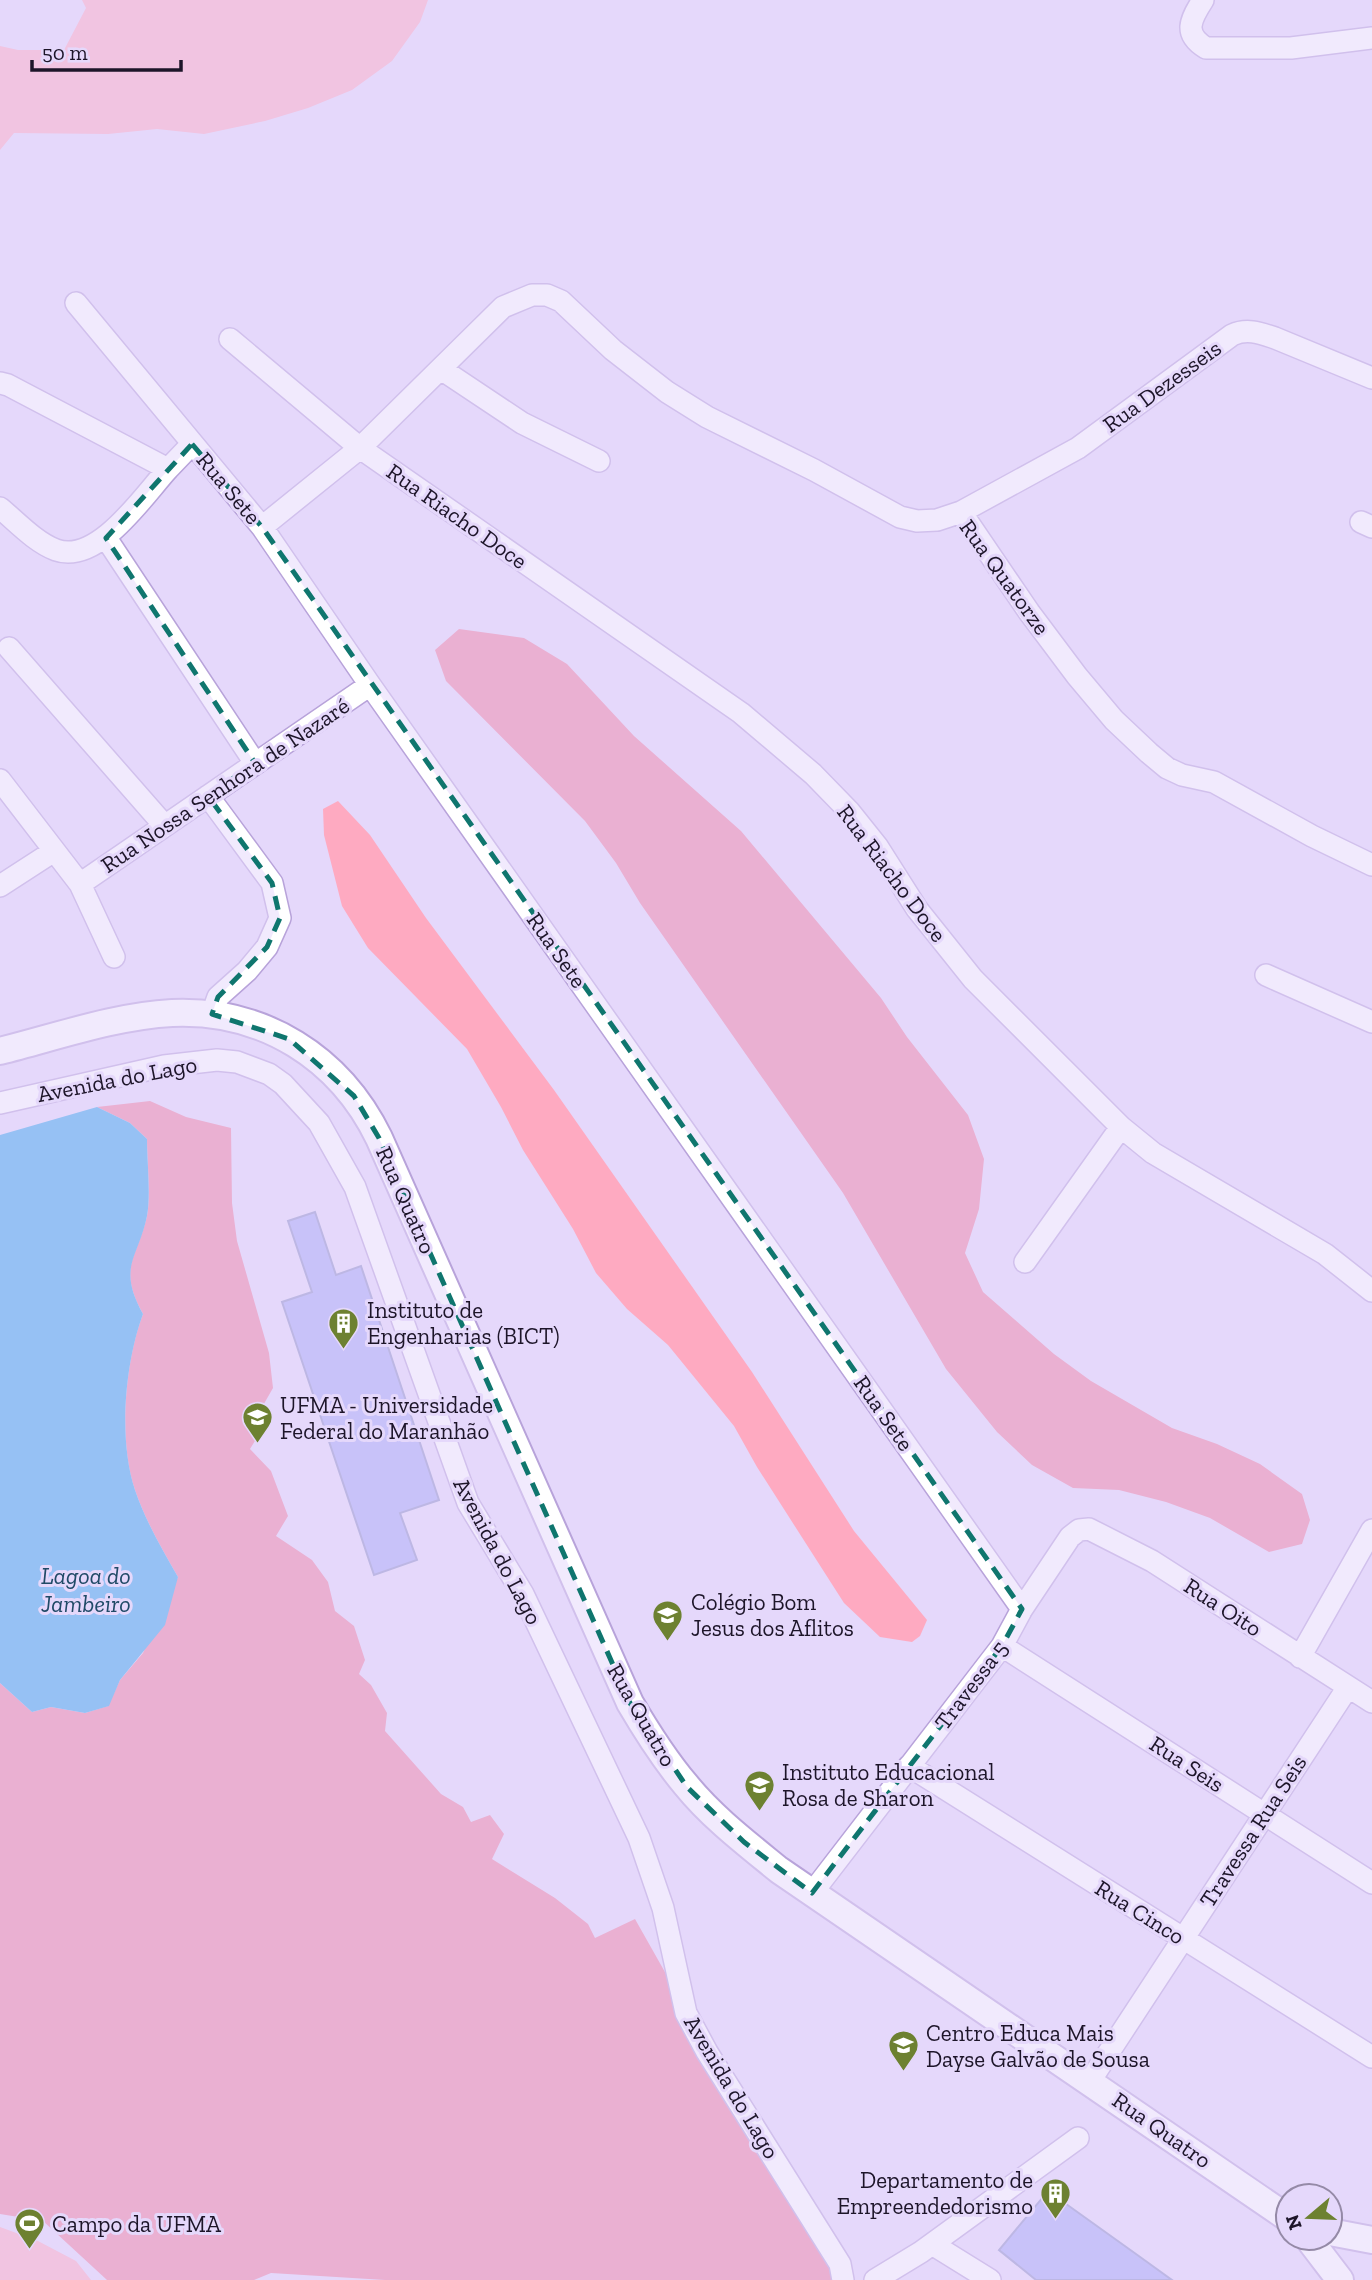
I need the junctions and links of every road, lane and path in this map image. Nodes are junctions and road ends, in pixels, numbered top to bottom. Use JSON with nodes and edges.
{"nodes":[{"id":1,"x":1195,"y":3,"type":"edge"},
{"id":2,"x":1372,"y":38,"type":"edge"},
{"id":3,"x":76,"y":303,"type":"dead end"},
{"id":4,"x":230,"y":339,"type":"dead end"},
{"id":5,"x":441,"y":369,"type":"junction"},
{"id":6,"x":1371,"y":376,"type":"edge"},
{"id":7,"x":0,"y":383,"type":"edge"},
{"id":8,"x":192,"y":444,"type":"junction"},
{"id":9,"x":360,"y":448,"type":"junction"},
{"id":10,"x":599,"y":461,"type":"dead end"},
{"id":11,"x":168,"y":468,"type":"junction"},
{"id":12,"x":0,"y":508,"type":"edge"},
{"id":13,"x":961,"y":512,"type":"junction"},
{"id":14,"x":262,"y":527,"type":"junction"},
{"id":15,"x":106,"y":538,"type":"junction"},
{"id":16,"x":9,"y":648,"type":"dead end"},
{"id":17,"x":370,"y":685,"type":"junction"},
{"id":18,"x":255,"y":764,"type":"junction"},
{"id":19,"x":0,"y":780,"type":"edge"},
{"id":20,"x":208,"y":796,"type":"junction"},
{"id":21,"x":164,"y":825,"type":"junction"},
{"id":22,"x":54,"y":851,"type":"junction"},
{"id":23,"x":1372,"y":865,"type":"edge"},
{"id":24,"x":80,"y":884,"type":"junction"},
{"id":25,"x":0,"y":886,"type":"edge"},
{"id":26,"x":114,"y":957,"type":"dead end"},
{"id":27,"x":1266,"y":975,"type":"dead end"},
{"id":28,"x":212,"y":1014,"type":"junction"},
{"id":29,"x":1372,"y":1022,"type":"edge"},
{"id":30,"x":0,"y":1051,"type":"edge"},
{"id":31,"x":0,"y":1103,"type":"edge"},
{"id":32,"x":1121,"y":1127,"type":"junction"},
{"id":33,"x":1025,"y":1262,"type":"dead end"},
{"id":34,"x":1372,"y":1291,"type":"edge"},
{"id":35,"x":1372,"y":1530,"type":"edge"},
{"id":36,"x":1070,"y":1537,"type":"joint"},
{"id":37,"x":1021,"y":1609,"type":"junction"},
{"id":38,"x":1002,"y":1646,"type":"junction"},
{"id":39,"x":1300,"y":1657,"type":"junction"},
{"id":40,"x":1348,"y":1687,"type":"junction"},
{"id":41,"x":1372,"y":1702,"type":"edge"},
{"id":42,"x":909,"y":1766,"type":"junction"},
{"id":43,"x":1265,"y":1814,"type":"junction"},
{"id":44,"x":1372,"y":1883,"type":"edge"},
{"id":45,"x":813,"y":1893,"type":"junction"},
{"id":46,"x":1183,"y":1939,"type":"junction"},
{"id":47,"x":1372,"y":2057,"type":"edge"},
{"id":48,"x":1090,"y":2081,"type":"junction"},
{"id":49,"x":1078,"y":2138,"type":"dead end"},
{"id":50,"x":1274,"y":2208,"type":"edge"},
{"id":51,"x":1344,"y":2235,"type":"edge"},
{"id":52,"x":1372,"y":2240,"type":"edge"},
{"id":53,"x":933,"y":2244,"type":"junction"},
{"id":54,"x":1319,"y":2252,"type":"edge"},
{"id":55,"x":843,"y":2280,"type":"edge"},
{"id":56,"x":876,"y":2280,"type":"edge"},
{"id":57,"x":990,"y":2280,"type":"edge"},
{"id":58,"x":1340,"y":2280,"type":"edge"}],
"edges":[{"from":1,"to":2,"type":"street"},
{"from":3,"to":8,"type":"street","name":"Rua Sete"},
{"from":4,"to":9,"type":"street","name":"Rua Riacho Doce"},
{"from":5,"to":9,"type":"street"},
{"from":5,"to":10,"type":"street"},
{"from":5,"to":13,"type":"street","name":"Rua Quatorze"},
{"from":6,"to":13,"type":"street","name":"Rua Dezesseis"},
{"from":7,"to":11,"type":"street"},
{"from":8,"to":11,"type":"street"},
{"from":8,"to":14,"type":"street","name":"Rua Sete"},
{"from":9,"to":14,"type":"street"},
{"from":9,"to":32,"type":"street","name":"Rua Riacho Doce"},
{"from":11,"to":15,"type":"street"},
{"from":12,"to":15,"type":"street"},
{"from":13,"to":23,"type":"street","name":"Rua Quatorze"},
{"from":14,"to":17,"type":"street","name":"Rua Sete"},
{"from":15,"to":18,"type":"street"},
{"from":16,"to":21,"type":"street"},
{"from":17,"to":18,"type":"street","name":"Rua Nossa Senhora de Nazaré"},
{"from":17,"to":37,"type":"street","name":"Rua Sete"},
{"from":18,"to":20,"type":"street","name":"Rua Nossa Senhora de Nazaré"},
{"from":19,"to":22,"type":"street"},
{"from":20,"to":21,"type":"street","name":"Rua Nossa Senhora de Nazaré"},
{"from":20,"to":28,"type":"street"},
{"from":21,"to":24,"type":"street","name":"Rua Nossa Senhora de Nazaré"},
{"from":22,"to":24,"type":"street"},
{"from":22,"to":25,"type":"street"},
{"from":24,"to":26,"type":"street"},
{"from":27,"to":29,"type":"street"},
{"from":28,"to":30,"type":"main road","name":"Rua Quatro"},
{"from":28,"to":45,"type":"main road","name":"Rua Quatro"},
{"from":31,"to":55,"type":"street","name":"Avenida do Lago"},
{"from":32,"to":33,"type":"street"},
{"from":32,"to":34,"type":"street","name":"Rua Riacho Doce"},
{"from":35,"to":39,"type":"street"},
{"from":36,"to":37,"type":"street","name":"Travessa 5"},
{"from":36,"to":39,"type":"street","name":"Rua Oito"},
{"from":37,"to":38,"type":"street","name":"Travessa 5"},
{"from":38,"to":42,"type":"street","name":"Travessa 5"},
{"from":38,"to":43,"type":"street","name":"Rua Seis"},
{"from":39,"to":40,"type":"street","name":"Rua Oito"},
{"from":40,"to":41,"type":"street","name":"Rua Oito"},
{"from":40,"to":43,"type":"street","name":"Travessa Rua Seis"},
{"from":42,"to":45,"type":"street","name":"Travessa 5"},
{"from":42,"to":46,"type":"street","name":"Rua Cinco"},
{"from":43,"to":44,"type":"street","name":"Rua Seis"},
{"from":43,"to":46,"type":"street","name":"Travessa Rua Seis"},
{"from":45,"to":48,"type":"main road","name":"Rua Quatro"},
{"from":46,"to":47,"type":"street","name":"Rua Cinco"},
{"from":46,"to":48,"type":"street","name":"Travessa Rua Seis"},
{"from":48,"to":50,"type":"main road","name":"Rua Quatro"},
{"from":49,"to":53,"type":"street"},
{"from":51,"to":52,"type":"main road"},
{"from":53,"to":56,"type":"street"},
{"from":53,"to":57,"type":"street"},
{"from":54,"to":58,"type":"main road"}]}
